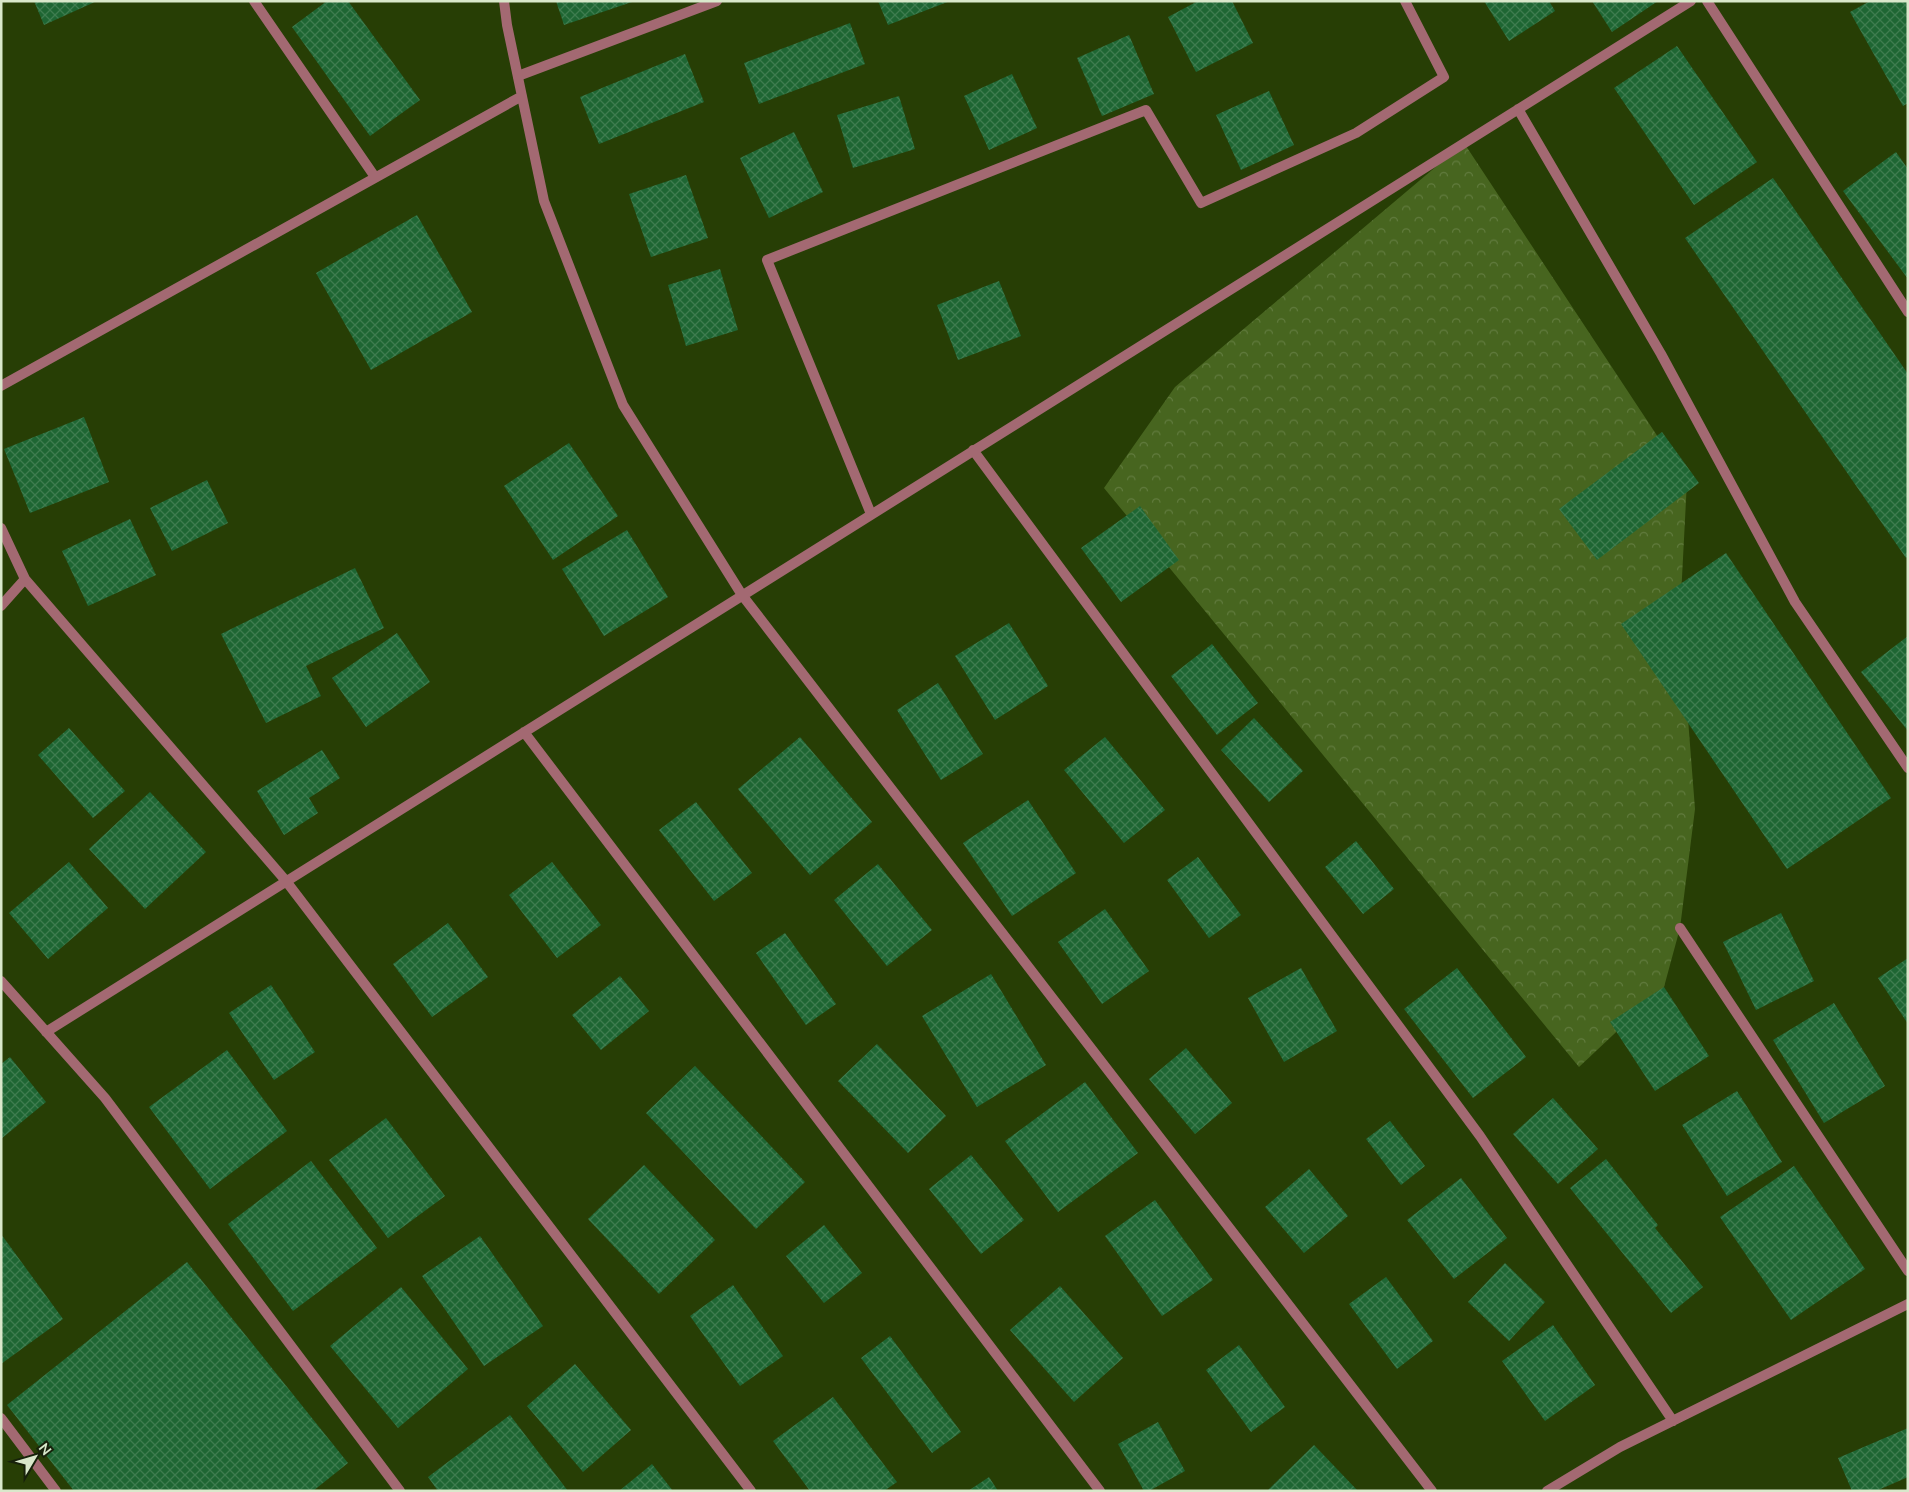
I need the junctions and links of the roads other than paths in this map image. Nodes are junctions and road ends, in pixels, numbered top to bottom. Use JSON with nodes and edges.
{"nodes":[{"id":1,"x":254,"y":1,"type":"edge"},
{"id":2,"x":504,"y":1,"type":"edge"},
{"id":3,"x":717,"y":1,"type":"edge"},
{"id":4,"x":1405,"y":1,"type":"edge"},
{"id":5,"x":1691,"y":1,"type":"edge"},
{"id":6,"x":1707,"y":1,"type":"edge"},
{"id":7,"x":518,"y":76,"type":"junction"},
{"id":8,"x":522,"y":96,"type":"junction"},
{"id":9,"x":1518,"y":109,"type":"junction"},
{"id":10,"x":375,"y":177,"type":"junction"},
{"id":11,"x":1908,"y":312,"type":"edge"},
{"id":12,"x":1,"y":386,"type":"edge"},
{"id":13,"x":973,"y":450,"type":"junction"},
{"id":14,"x":871,"y":514,"type":"junction"},
{"id":15,"x":1,"y":528,"type":"edge"},
{"id":16,"x":25,"y":579,"type":"junction"},
{"id":17,"x":742,"y":595,"type":"junction"},
{"id":18,"x":1,"y":606,"type":"edge"},
{"id":19,"x":524,"y":732,"type":"junction"},
{"id":20,"x":1908,"y":768,"type":"edge"},
{"id":21,"x":286,"y":881,"type":"junction"},
{"id":22,"x":1680,"y":928,"type":"dead end"},
{"id":23,"x":1,"y":981,"type":"edge"},
{"id":24,"x":46,"y":1032,"type":"junction"},
{"id":25,"x":1908,"y":1270,"type":"edge"},
{"id":26,"x":1908,"y":1304,"type":"edge"},
{"id":27,"x":1,"y":1418,"type":"edge"},
{"id":28,"x":1673,"y":1421,"type":"junction"},
{"id":29,"x":56,"y":1491,"type":"edge"},
{"id":30,"x":400,"y":1491,"type":"edge"},
{"id":31,"x":752,"y":1491,"type":"edge"},
{"id":32,"x":1100,"y":1491,"type":"edge"},
{"id":33,"x":1432,"y":1491,"type":"edge"},
{"id":34,"x":1547,"y":1491,"type":"edge"}],
"edges":[{"from":1,"to":10,"type":"street"},
{"from":2,"to":7,"type":"street"},
{"from":3,"to":7,"type":"street"},
{"from":4,"to":14,"type":"street"},
{"from":5,"to":9,"type":"street"},
{"from":6,"to":11,"type":"street"},
{"from":7,"to":8,"type":"street"},
{"from":8,"to":10,"type":"street"},
{"from":8,"to":17,"type":"street"},
{"from":9,"to":13,"type":"street"},
{"from":9,"to":20,"type":"street"},
{"from":10,"to":12,"type":"street"},
{"from":13,"to":14,"type":"street"},
{"from":13,"to":28,"type":"street"},
{"from":14,"to":17,"type":"street"},
{"from":15,"to":16,"type":"street"},
{"from":16,"to":18,"type":"street"},
{"from":16,"to":21,"type":"street"},
{"from":17,"to":19,"type":"street"},
{"from":17,"to":33,"type":"street"},
{"from":19,"to":21,"type":"street"},
{"from":19,"to":32,"type":"street"},
{"from":21,"to":24,"type":"street"},
{"from":21,"to":31,"type":"street"},
{"from":22,"to":25,"type":"street"},
{"from":23,"to":24,"type":"street"},
{"from":24,"to":30,"type":"street"},
{"from":26,"to":28,"type":"street"},
{"from":27,"to":29,"type":"street"},
{"from":28,"to":34,"type":"street"}]}
